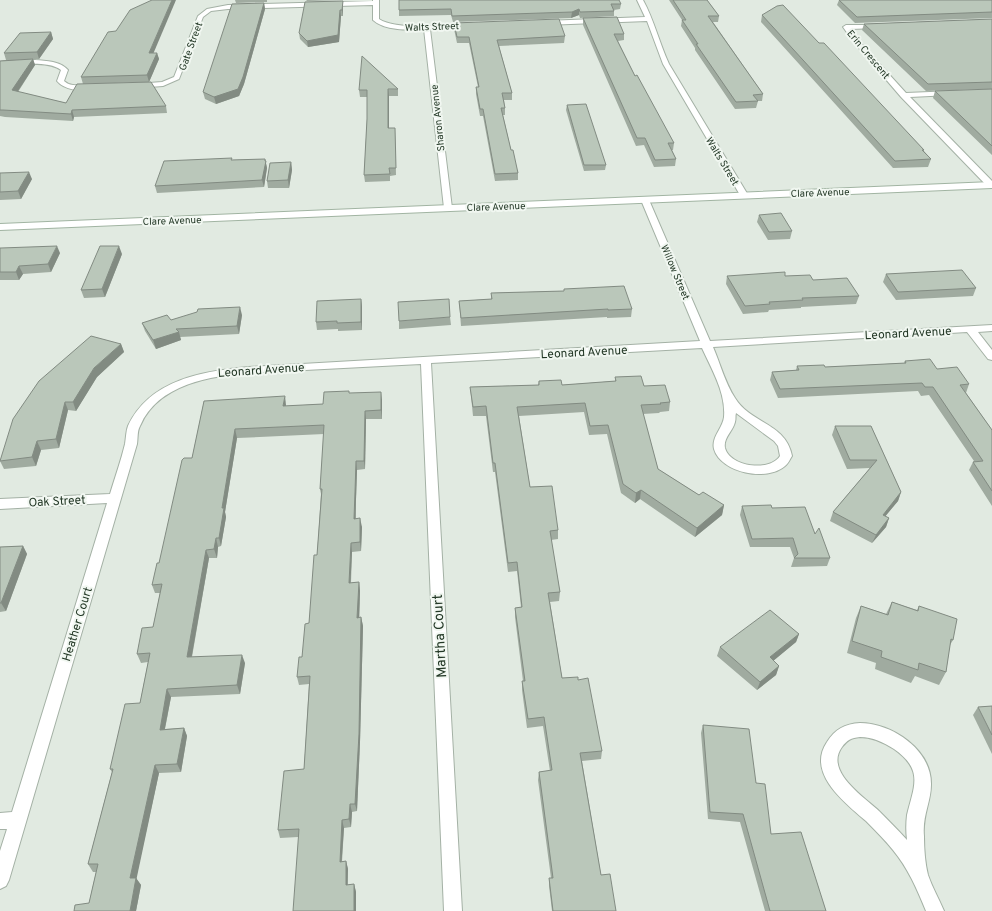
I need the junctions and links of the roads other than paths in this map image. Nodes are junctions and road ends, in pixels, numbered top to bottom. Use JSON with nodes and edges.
{"nodes":[{"id":1,"x":640,"y":0,"type":"edge"},
{"id":2,"x":376,"y":2,"type":"edge"},
{"id":3,"x":650,"y":19,"type":"junction"},
{"id":4,"x":538,"y":23,"type":"edge"},
{"id":5,"x":383,"y":25,"type":"junction"},
{"id":6,"x":475,"y":25,"type":"edge"},
{"id":7,"x":884,"y":26,"type":"edge"},
{"id":8,"x":427,"y":27,"type":"junction"},
{"id":9,"x":373,"y":28,"type":"dead end"},
{"id":10,"x":0,"y":64,"type":"edge"},
{"id":11,"x":66,"y":86,"type":"junction"},
{"id":12,"x":128,"y":86,"type":"edge"},
{"id":13,"x":96,"y":87,"type":"edge"},
{"id":14,"x":54,"y":89,"type":"dead end"},
{"id":15,"x":960,"y":93,"type":"edge"},
{"id":16,"x":904,"y":95,"type":"junction"},
{"id":17,"x":992,"y":185,"type":"edge"},
{"id":18,"x":744,"y":195,"type":"junction"},
{"id":19,"x":645,"y":200,"type":"junction"},
{"id":20,"x":448,"y":208,"type":"junction"},
{"id":21,"x":0,"y":227,"type":"edge"},
{"id":22,"x":992,"y":328,"type":"edge"},
{"id":23,"x":970,"y":329,"type":"junction"},
{"id":24,"x":707,"y":344,"type":"junction"},
{"id":25,"x":992,"y":356,"type":"edge"},
{"id":26,"x":426,"y":361,"type":"junction"},
{"id":27,"x":178,"y":385,"type":"joint"},
{"id":28,"x":730,"y":400,"type":"junction"},
{"id":29,"x":115,"y":498,"type":"junction"},
{"id":30,"x":0,"y":504,"type":"edge"},
{"id":31,"x":17,"y":820,"type":"junction"},
{"id":32,"x":0,"y":821,"type":"edge"},
{"id":33,"x":919,"y":872,"type":"junction"},
{"id":34,"x":0,"y":880,"type":"edge"},
{"id":35,"x":453,"y":911,"type":"edge"},
{"id":36,"x":935,"y":911,"type":"edge"}],
"edges":[{"from":1,"to":3,"type":"street","name":"Walts Street"},
{"from":2,"to":5,"type":"street"},
{"from":2,"to":12,"type":"street","name":"Gate Street"},
{"from":3,"to":4,"type":"street"},
{"from":3,"to":18,"type":"street","name":"Walts Street"},
{"from":5,"to":8,"type":"street","name":"Walts Street"},
{"from":5,"to":9,"type":"street","name":"Walts Street"},
{"from":6,"to":8,"type":"street","name":"Walts Street"},
{"from":7,"to":16,"type":"street","name":"Erin Crescent"},
{"from":8,"to":20,"type":"street","name":"Sharon Avenue"},
{"from":10,"to":11,"type":"street"},
{"from":11,"to":13,"type":"street"},
{"from":11,"to":14,"type":"street"},
{"from":15,"to":16,"type":"street"},
{"from":16,"to":17,"type":"street","name":"Erin Crescent"},
{"from":17,"to":18,"type":"street","name":"Clare Avenue"},
{"from":18,"to":19,"type":"street","name":"Clare Avenue"},
{"from":19,"to":20,"type":"street","name":"Clare Avenue"},
{"from":19,"to":24,"type":"street","name":"Willow Street"},
{"from":20,"to":21,"type":"street","name":"Clare Avenue"},
{"from":22,"to":23,"type":"street","name":"Leonard Avenue"},
{"from":23,"to":24,"type":"street","name":"Leonard Avenue"},
{"from":23,"to":25,"type":"street"},
{"from":24,"to":26,"type":"street","name":"Leonard Avenue"},
{"from":24,"to":28,"type":"street","name":"Willow Street"},
{"from":26,"to":27,"type":"street","name":"Leonard Avenue"},
{"from":26,"to":35,"type":"street","name":"Martha Court"},
{"from":27,"to":29,"type":"street","name":"Heather Court"},
{"from":28,"to":28,"type":"street"},
{"from":29,"to":30,"type":"street","name":"Oak Street"},
{"from":29,"to":31,"type":"street","name":"Heather Court"},
{"from":31,"to":32,"type":"street"},
{"from":31,"to":34,"type":"street","name":"Heather Court"},
{"from":33,"to":33,"type":"street"},
{"from":33,"to":36,"type":"street"}]}
